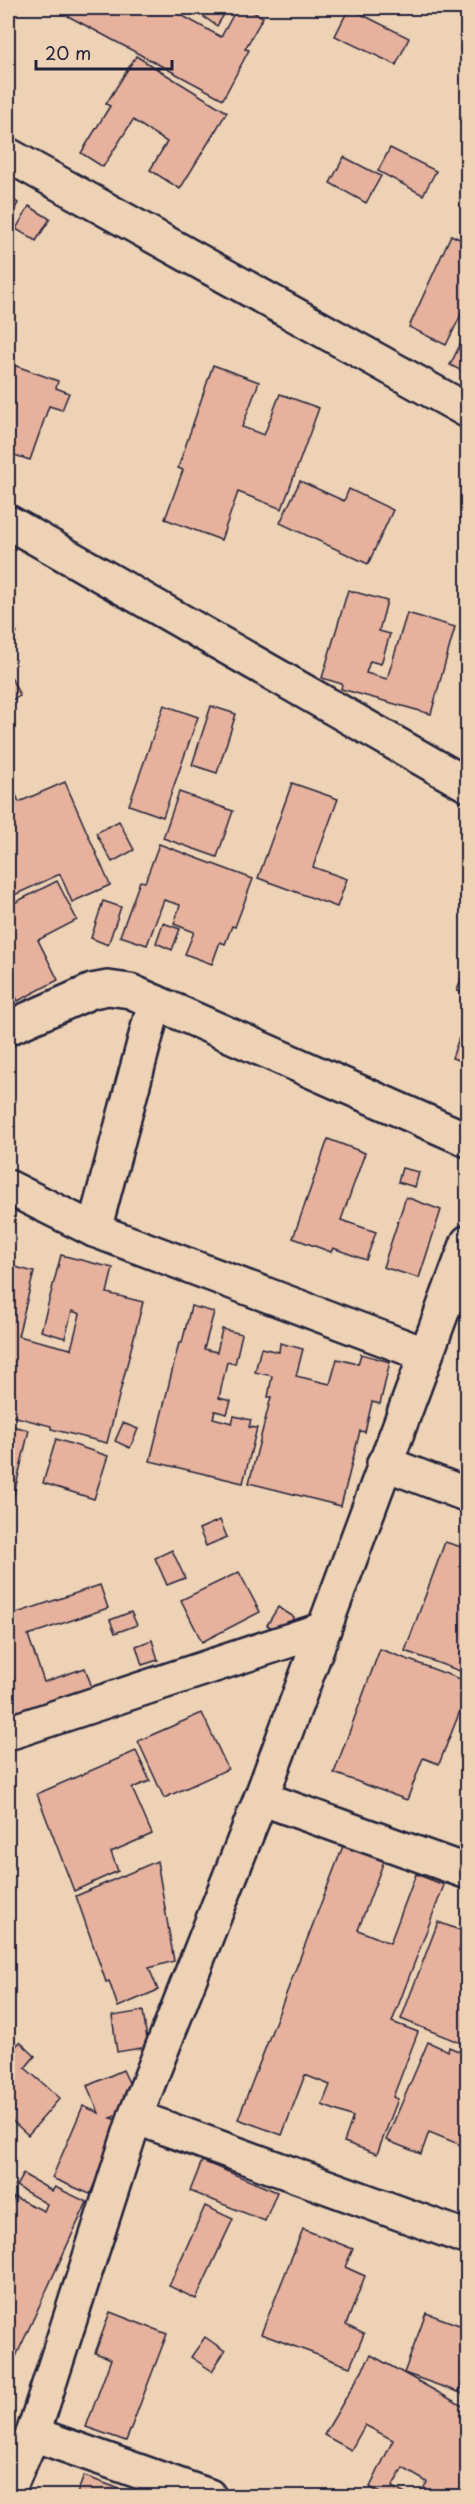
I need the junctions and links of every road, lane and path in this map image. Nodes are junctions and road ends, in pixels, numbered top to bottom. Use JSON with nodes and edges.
{"nodes":[{"id":1,"x":8,"y":155,"type":"edge"},
{"id":2,"x":468,"y":411,"type":"edge"},
{"id":3,"x":8,"y":522,"type":"edge"},
{"id":4,"x":468,"y":785,"type":"edge"},
{"id":5,"x":155,"y":1002,"type":"junction"},
{"id":6,"x":8,"y":1028,"type":"edge"},
{"id":7,"x":468,"y":1140,"type":"edge"},
{"id":8,"x":8,"y":1187,"type":"edge"},
{"id":9,"x":94,"y":1230,"type":"junction"},
{"id":10,"x":468,"y":1242,"type":"edge"},
{"id":11,"x":424,"y":1354,"type":"junction"},
{"id":12,"x":384,"y":1463,"type":"junction"},
{"id":13,"x":468,"y":1495,"type":"edge"},
{"id":14,"x":324,"y":1629,"type":"junction"},
{"id":15,"x":8,"y":1733,"type":"edge"},
{"id":16,"x":261,"y":1798,"type":"junction"},
{"id":17,"x":468,"y":1872,"type":"edge"},
{"id":18,"x":135,"y":2116,"type":"junction"},
{"id":19,"x":468,"y":2238,"type":"edge"},
{"id":20,"x":33,"y":2434,"type":"junction"},
{"id":21,"x":8,"y":2490,"type":"edge"},
{"id":22,"x":209,"y":2496,"type":"edge"}],
"edges":[{"from":1,"to":2,"type":"street"},
{"from":3,"to":4,"type":"street"},
{"from":5,"to":6,"type":"street"},
{"from":5,"to":7,"type":"street"},
{"from":5,"to":9,"type":"street"},
{"from":8,"to":9,"type":"street"},
{"from":9,"to":11,"type":"street"},
{"from":10,"to":11,"type":"street"},
{"from":11,"to":12,"type":"street"},
{"from":12,"to":13,"type":"street"},
{"from":12,"to":14,"type":"street"},
{"from":14,"to":15,"type":"street"},
{"from":14,"to":16,"type":"street"},
{"from":16,"to":17,"type":"street"},
{"from":16,"to":18,"type":"street"},
{"from":18,"to":19,"type":"street"},
{"from":18,"to":20,"type":"street"},
{"from":20,"to":21,"type":"street"},
{"from":20,"to":22,"type":"street"}]}
